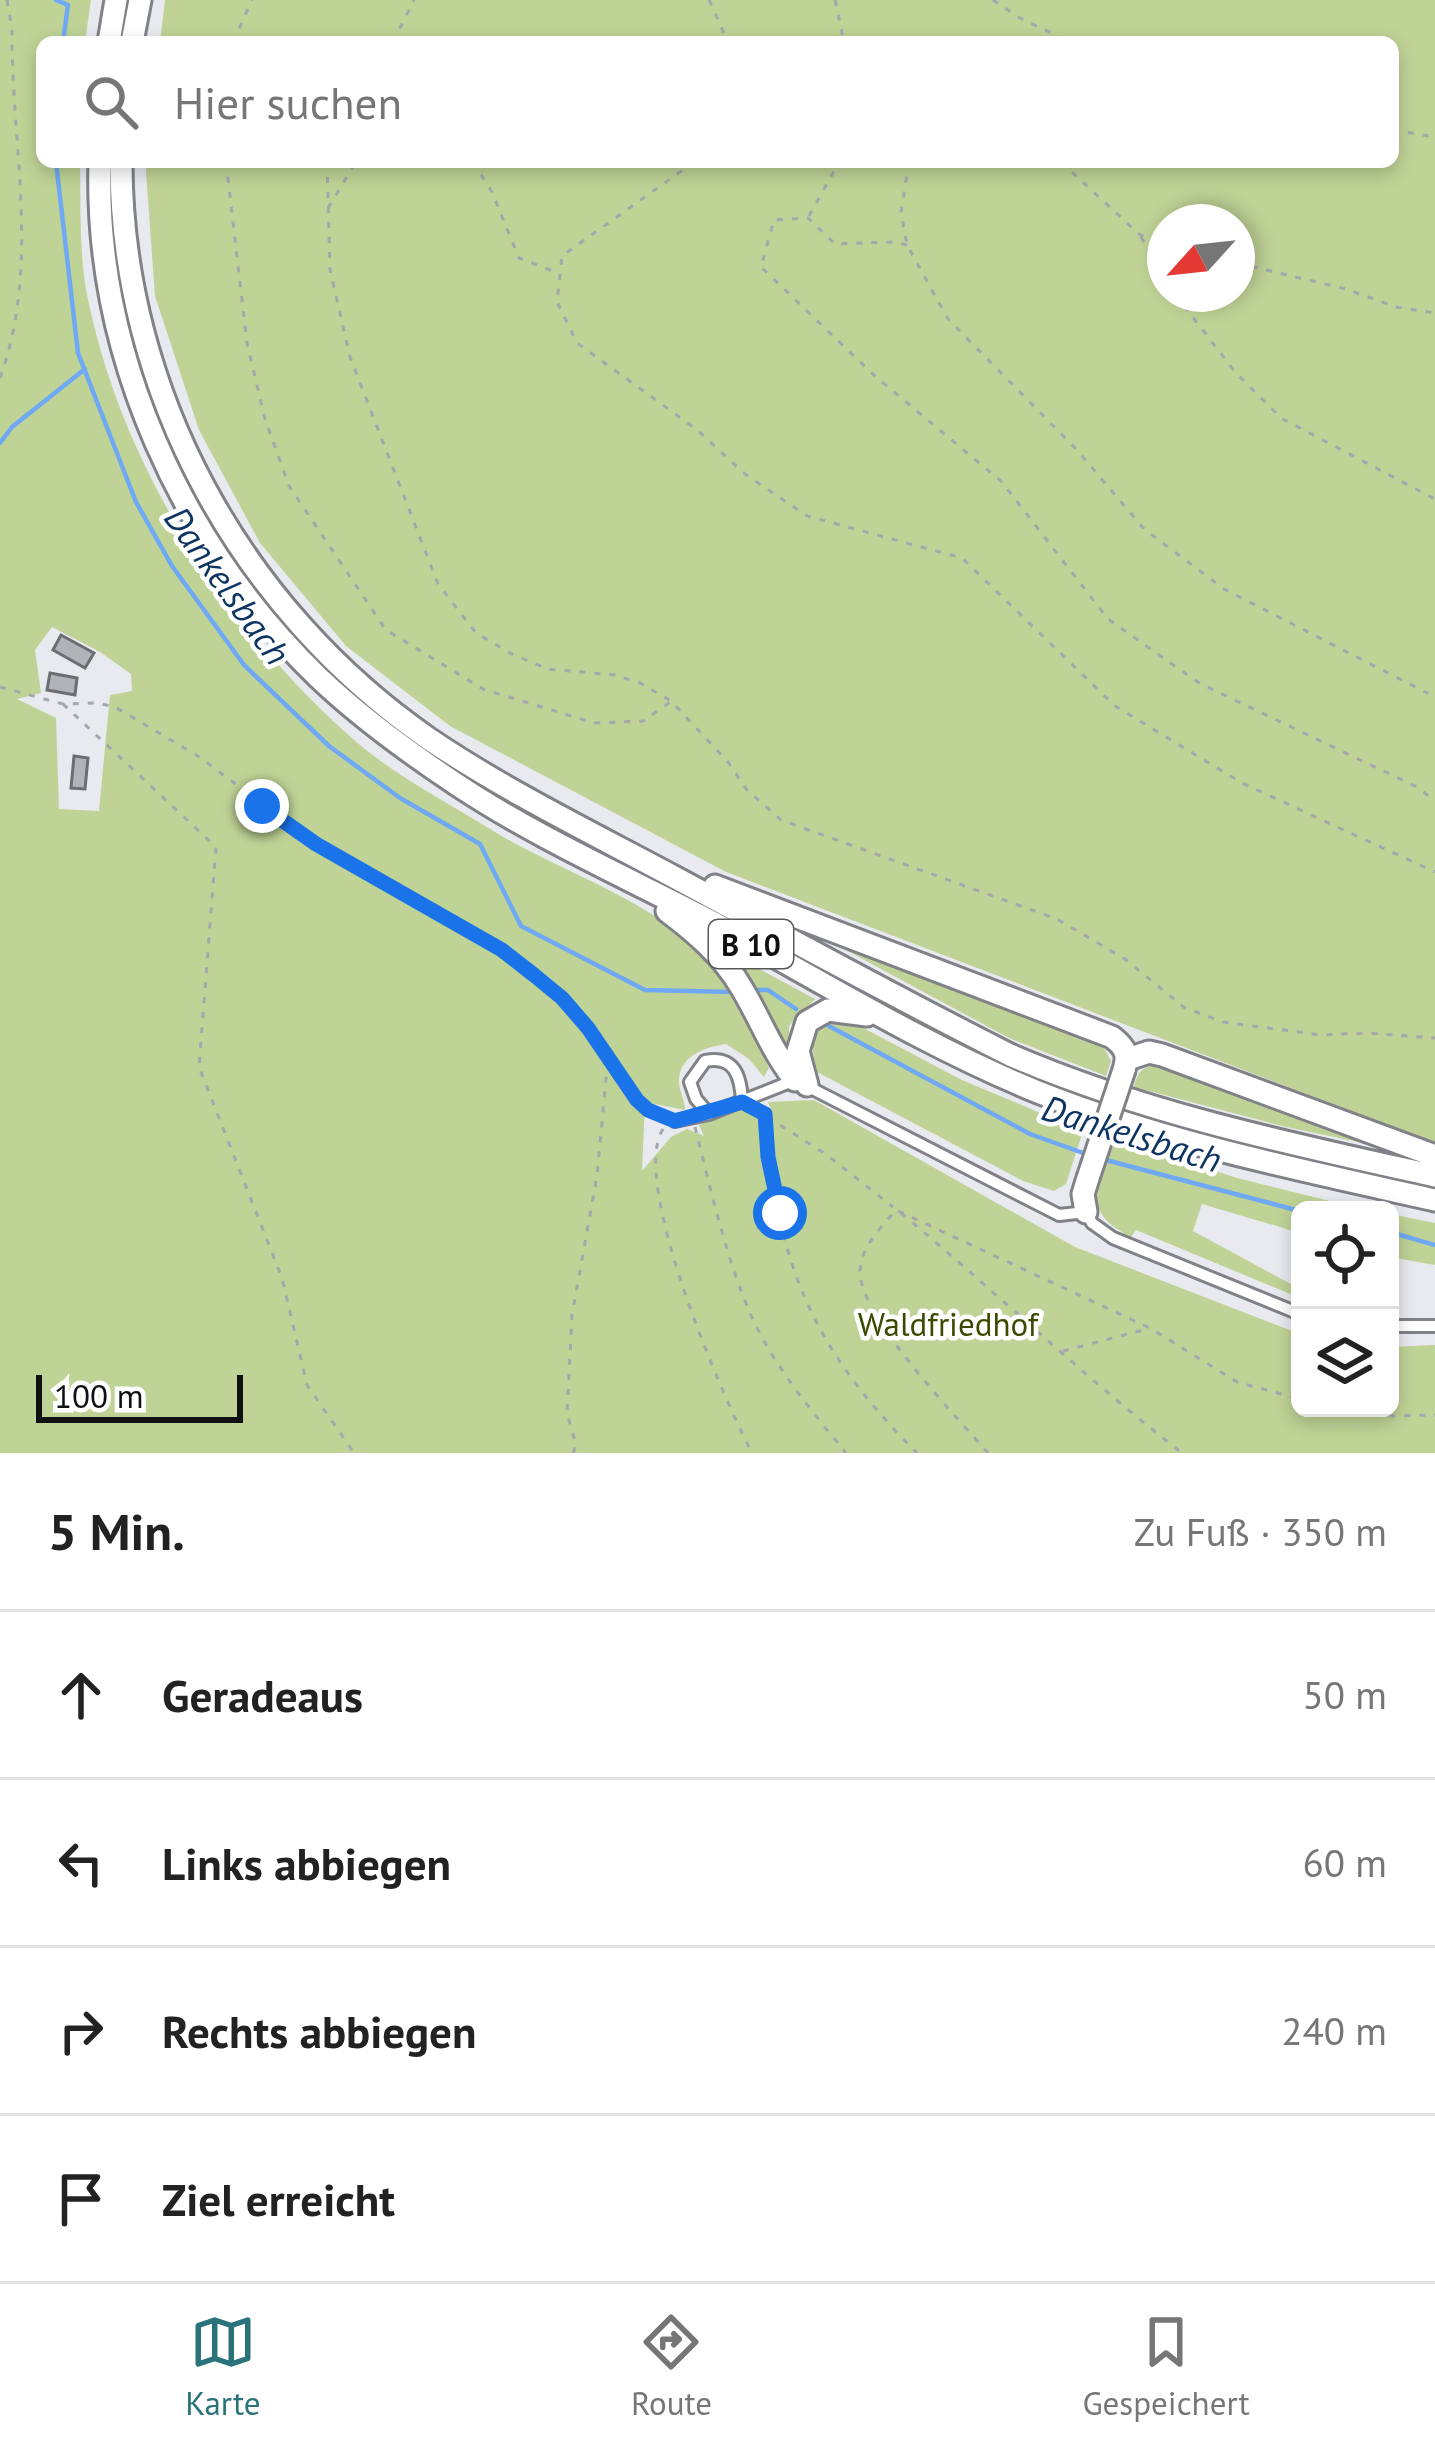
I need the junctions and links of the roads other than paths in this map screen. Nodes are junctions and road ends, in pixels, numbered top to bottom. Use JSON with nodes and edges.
{"nodes":[{"id":1,"x":116,"y":0,"type":"edge"},
{"id":2,"x":140,"y":0,"type":"edge"},
{"id":3,"x":110,"y":36,"type":"edge"},
{"id":4,"x":133,"y":36,"type":"edge"},
{"id":5,"x":100,"y":168,"type":"edge"},
{"id":6,"x":123,"y":168,"type":"edge"},
{"id":7,"x":624,"y":863,"type":"junction"},
{"id":8,"x":882,"y":1017,"type":"junction"},
{"id":9,"x":1126,"y":1064,"type":"junction"},
{"id":10,"x":801,"y":1083,"type":"junction"},
{"id":11,"x":742,"y":1102,"type":"junction"},
{"id":12,"x":709,"y":1114,"type":"junction"},
{"id":13,"x":675,"y":1121,"type":"road end"},
{"id":14,"x":1435,"y":1156,"type":"edge"},
{"id":15,"x":1435,"y":1177,"type":"edge"},
{"id":16,"x":1435,"y":1200,"type":"edge"},
{"id":17,"x":1086,"y":1212,"type":"junction"},
{"id":18,"x":1291,"y":1310,"type":"edge"},
{"id":19,"x":1399,"y":1326,"type":"edge"},
{"id":20,"x":1435,"y":1326,"type":"edge"}],
"edges":[{"from":1,"to":3,"type":"highway"},
{"from":2,"to":4,"type":"highway"},
{"from":5,"to":7,"type":"highway","number":"B 10"},
{"from":6,"to":7,"type":"highway","number":"B 10"},
{"from":7,"to":8,"type":"highway","number":"B 10"},
{"from":7,"to":9,"type":"highway"},
{"from":7,"to":10,"type":"highway"},
{"from":7,"to":15,"type":"highway","number":"B 10"},
{"from":8,"to":10,"type":"highway"},
{"from":8,"to":16,"type":"highway","number":"B 10"},
{"from":9,"to":14,"type":"highway"},
{"from":9,"to":17,"type":"highway","bridge":true},
{"from":10,"to":11,"type":"street"},
{"from":10,"to":17,"type":"street"},
{"from":11,"to":12,"type":"street"},
{"from":11,"to":12,"type":"street"},
{"from":12,"to":13,"type":"street"},
{"from":17,"to":18,"type":"street"},
{"from":19,"to":20,"type":"street"}]}
